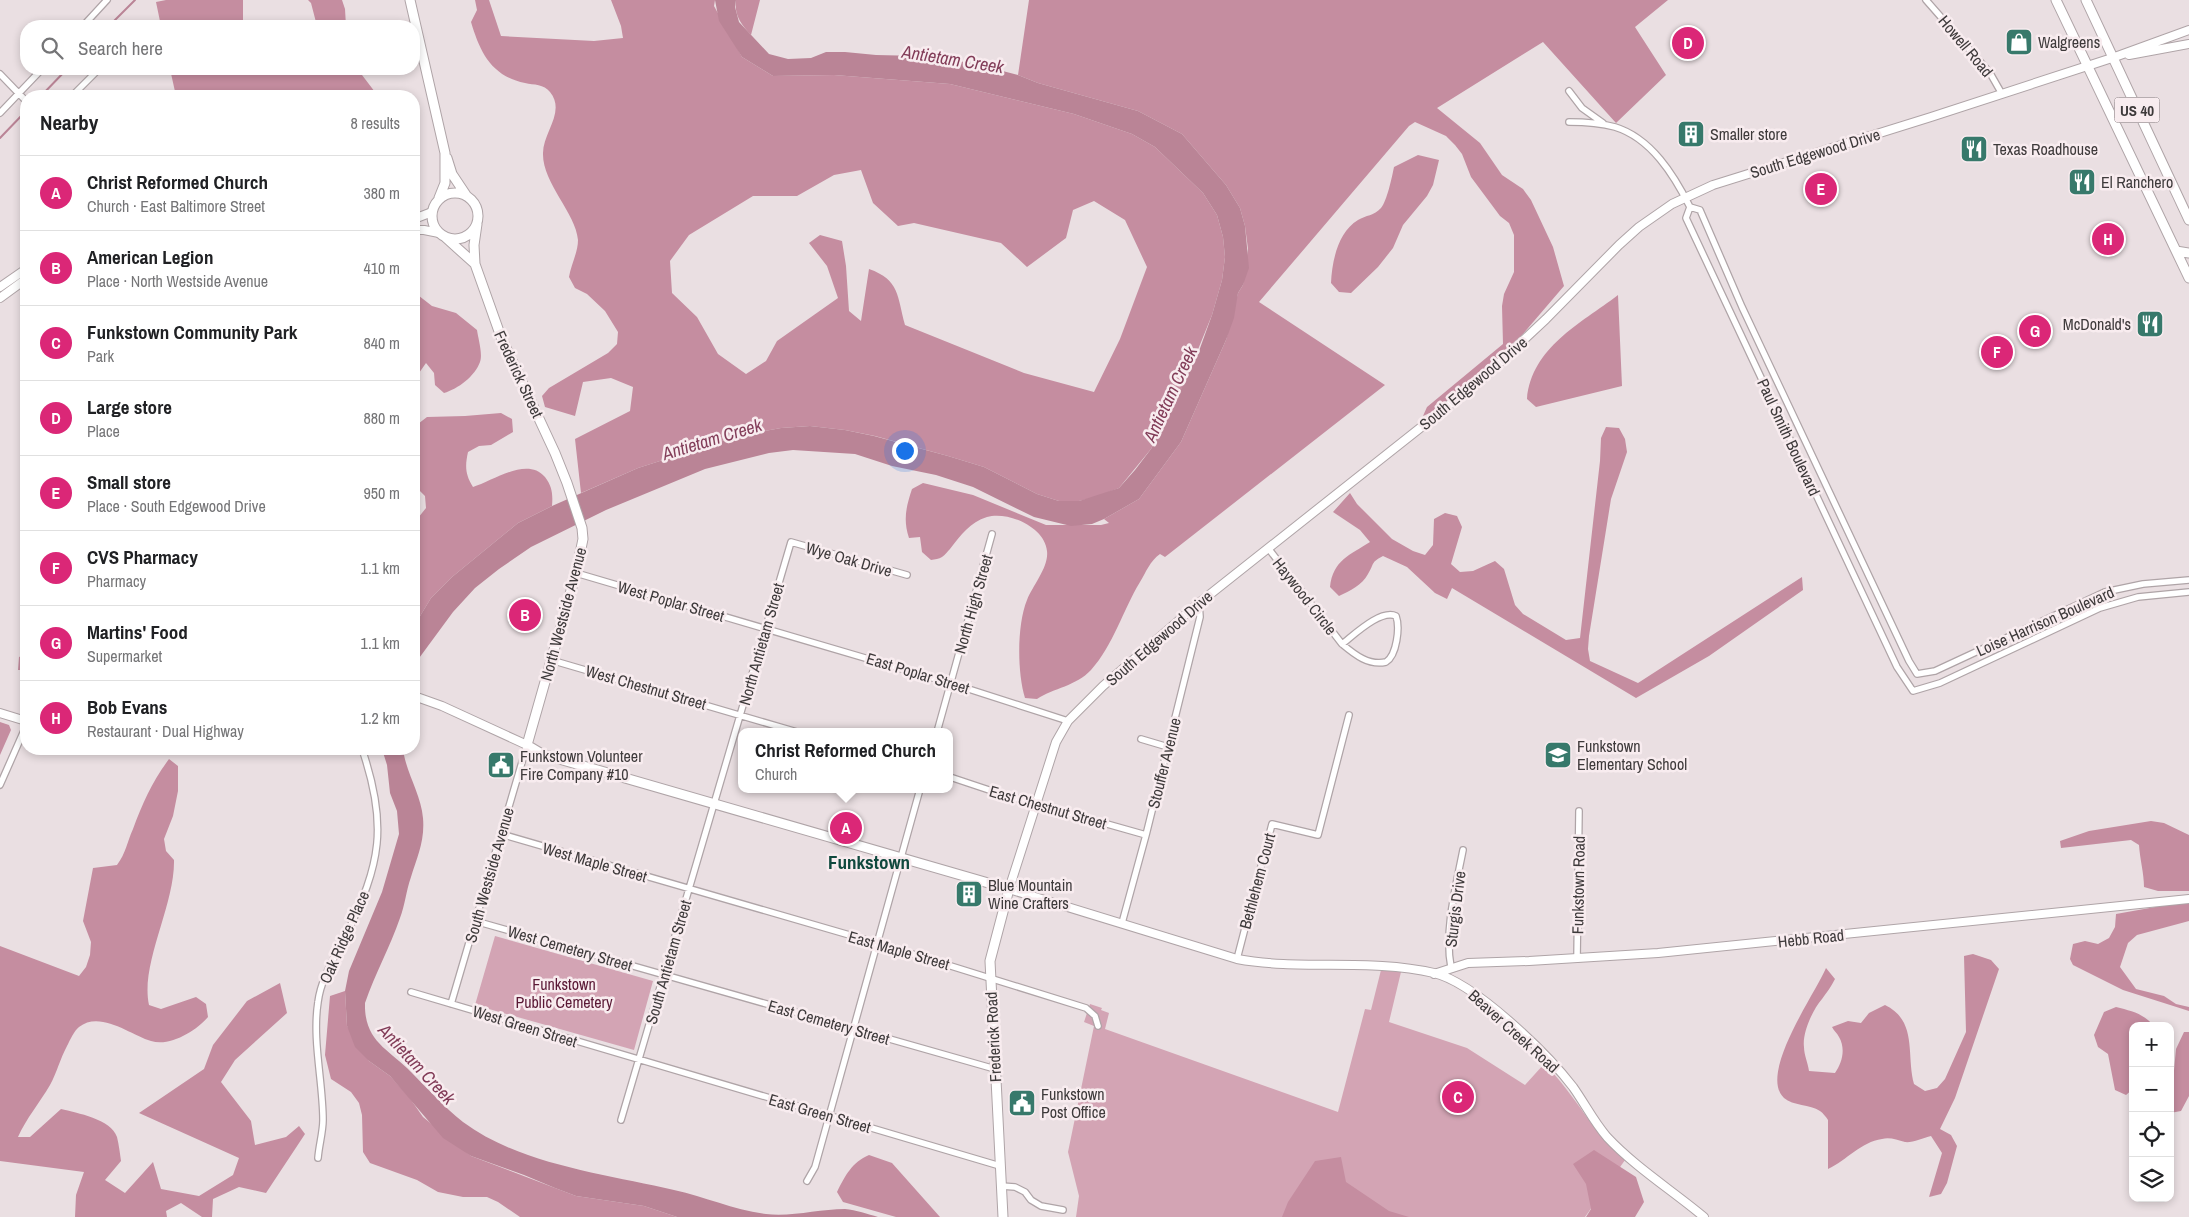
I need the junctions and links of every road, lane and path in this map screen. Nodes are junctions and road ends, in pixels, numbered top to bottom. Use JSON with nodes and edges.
{"nodes":[{"id":1,"x":107,"y":0,"type":"edge"},
{"id":2,"x":410,"y":0,"type":"edge"},
{"id":3,"x":1926,"y":0,"type":"edge"},
{"id":4,"x":2056,"y":0,"type":"edge"},
{"id":5,"x":2086,"y":0,"type":"edge"},
{"id":6,"x":88,"y":20,"type":"edge"},
{"id":7,"x":414,"y":20,"type":"edge"},
{"id":8,"x":2189,"y":30,"type":"edge"},
{"id":9,"x":2189,"y":44,"type":"edge"},
{"id":10,"x":420,"y":45,"type":"edge"},
{"id":11,"x":2112,"y":58,"type":"junction"},
{"id":12,"x":2087,"y":65,"type":"junction"},
{"id":13,"x":0,"y":74,"type":"edge"},
{"id":14,"x":36,"y":75,"type":"edge"},
{"id":15,"x":93,"y":75,"type":"edge"},
{"id":16,"x":23,"y":90,"type":"edge"},
{"id":17,"x":78,"y":90,"type":"edge"},
{"id":18,"x":1569,"y":91,"type":"dead end"},
{"id":19,"x":19,"y":94,"type":"joint"},
{"id":20,"x":2002,"y":94,"type":"junction"},
{"id":21,"x":0,"y":114,"type":"edge"},
{"id":22,"x":1569,"y":122,"type":"dead end"},
{"id":23,"x":1607,"y":126,"type":"junction"},
{"id":24,"x":444,"y":153,"type":"junction"},
{"id":25,"x":468,"y":196,"type":"junction"},
{"id":26,"x":439,"y":198,"type":"junction"},
{"id":27,"x":1685,"y":198,"type":"junction"},
{"id":28,"x":1690,"y":207,"type":"junction"},
{"id":29,"x":432,"y":212,"type":"junction"},
{"id":30,"x":420,"y":217,"type":"edge"},
{"id":31,"x":2189,"y":220,"type":"edge"},
{"id":32,"x":477,"y":224,"type":"junction"},
{"id":33,"x":420,"y":230,"type":"edge"},
{"id":34,"x":442,"y":235,"type":"junction"},
{"id":35,"x":2176,"y":251,"type":"junction"},
{"id":36,"x":2189,"y":253,"type":"edge"},
{"id":37,"x":475,"y":264,"type":"junction"},
{"id":38,"x":20,"y":273,"type":"edge"},
{"id":39,"x":2189,"y":278,"type":"edge"},
{"id":40,"x":20,"y":283,"type":"edge"},
{"id":41,"x":0,"y":287,"type":"edge"},
{"id":42,"x":0,"y":298,"type":"edge"},
{"id":43,"x":1813,"y":458,"type":"junction"},
{"id":44,"x":1801,"y":463,"type":"junction"},
{"id":45,"x":567,"y":482,"type":"joint"},
{"id":46,"x":992,"y":534,"type":"dead end"},
{"id":47,"x":791,"y":542,"type":"joint"},
{"id":48,"x":1268,"y":548,"type":"junction"},
{"id":49,"x":576,"y":573,"type":"junction"},
{"id":50,"x":907,"y":576,"type":"dead end"},
{"id":51,"x":2189,"y":580,"type":"edge"},
{"id":52,"x":2189,"y":592,"type":"edge"},
{"id":53,"x":1199,"y":603,"type":"junction"},
{"id":54,"x":766,"y":628,"type":"junction"},
{"id":55,"x":1342,"y":644,"type":"junction"},
{"id":56,"x":551,"y":660,"type":"junction"},
{"id":57,"x":1935,"y":671,"type":"joint"},
{"id":58,"x":950,"y":683,"type":"junction"},
{"id":59,"x":1940,"y":683,"type":"joint"},
{"id":60,"x":420,"y":698,"type":"edge"},
{"id":61,"x":0,"y":713,"type":"edge"},
{"id":62,"x":741,"y":715,"type":"junction"},
{"id":63,"x":1349,"y":716,"type":"dead end"},
{"id":64,"x":20,"y":719,"type":"edge"},
{"id":65,"x":1068,"y":721,"type":"junction"},
{"id":66,"x":785,"y":728,"type":"edge"},
{"id":67,"x":938,"y":728,"type":"edge"},
{"id":68,"x":1140,"y":739,"type":"dead end"},
{"id":69,"x":20,"y":740,"type":"edge"},
{"id":70,"x":527,"y":745,"type":"junction"},
{"id":71,"x":1168,"y":747,"type":"junction"},
{"id":72,"x":364,"y":755,"type":"edge"},
{"id":73,"x":953,"y":778,"type":"edge"},
{"id":74,"x":0,"y":785,"type":"edge"},
{"id":75,"x":919,"y":793,"type":"edge"},
{"id":76,"x":715,"y":804,"type":"junction"},
{"id":77,"x":1036,"y":804,"type":"junction"},
{"id":78,"x":1579,"y":811,"type":"dead end"},
{"id":79,"x":501,"y":834,"type":"junction"},
{"id":80,"x":1146,"y":836,"type":"junction"},
{"id":81,"x":1463,"y":850,"type":"dead end"},
{"id":82,"x":902,"y":857,"type":"junction"},
{"id":83,"x":1009,"y":888,"type":"junction"},
{"id":84,"x":690,"y":889,"type":"junction"},
{"id":85,"x":2189,"y":899,"type":"edge"},
{"id":86,"x":476,"y":921,"type":"junction"},
{"id":87,"x":1122,"y":923,"type":"junction"},
{"id":88,"x":878,"y":943,"type":"junction"},
{"id":89,"x":1237,"y":959,"type":"junction"},
{"id":90,"x":1576,"y":959,"type":"junction"},
{"id":91,"x":1451,"y":967,"type":"junction"},
{"id":92,"x":1434,"y":974,"type":"junction"},
{"id":93,"x":664,"y":975,"type":"junction"},
{"id":94,"x":990,"y":977,"type":"junction"},
{"id":95,"x":411,"y":992,"type":"dead end"},
{"id":96,"x":451,"y":1004,"type":"junction"},
{"id":97,"x":1098,"y":1026,"type":"dead end"},
{"id":98,"x":853,"y":1029,"type":"junction"},
{"id":99,"x":639,"y":1060,"type":"junction"},
{"id":100,"x":995,"y":1069,"type":"junction"},
{"id":101,"x":829,"y":1115,"type":"junction"},
{"id":102,"x":621,"y":1120,"type":"dead end"},
{"id":103,"x":318,"y":1158,"type":"dead end"},
{"id":104,"x":1000,"y":1166,"type":"junction"},
{"id":105,"x":808,"y":1181,"type":"dead end"},
{"id":106,"x":1001,"y":1186,"type":"junction"},
{"id":107,"x":1062,"y":1210,"type":"dead end"},
{"id":108,"x":1003,"y":1217,"type":"edge"},
{"id":109,"x":1704,"y":1217,"type":"edge"}],
"edges":[{"from":1,"to":6,"type":"street"},
{"from":2,"to":7,"type":"main road"},
{"from":3,"to":20,"type":"street","name":"Howell Road"},
{"from":4,"to":12,"type":"main road","number":"US 40"},
{"from":5,"to":11,"type":"main road","number":"US 40"},
{"from":8,"to":11,"type":"street"},
{"from":9,"to":11,"type":"street"},
{"from":10,"to":24,"type":"main road"},
{"from":11,"to":12,"type":"street","name":"South Edgewood Drive"},
{"from":11,"to":31,"type":"main road","number":"US 40"},
{"from":12,"to":20,"type":"street","name":"South Edgewood Drive"},
{"from":12,"to":35,"type":"main road","number":"US 40"},
{"from":13,"to":19,"type":"street"},
{"from":14,"to":16,"type":"street"},
{"from":15,"to":17,"type":"street"},
{"from":18,"to":23,"type":"street"},
{"from":19,"to":21,"type":"street"},
{"from":20,"to":27,"type":"street","name":"South Edgewood Drive"},
{"from":22,"to":23,"type":"street","name":"Paul Smith Boulevard"},
{"from":23,"to":27,"type":"street","name":"Paul Smith Boulevard"},
{"from":24,"to":25,"type":"main road"},
{"from":24,"to":26,"type":"main road"},
{"from":25,"to":26,"type":"main road"},
{"from":25,"to":32,"type":"main road"},
{"from":26,"to":29,"type":"main road"},
{"from":27,"to":28,"type":"street","name":"Paul Smith Boulevard"},
{"from":27,"to":48,"type":"street","name":"South Edgewood Drive"},
{"from":28,"to":43,"type":"street","name":"Paul Smith Boulevard"},
{"from":28,"to":44,"type":"street","name":"Paul Smith Boulevard"},
{"from":29,"to":30,"type":"street"},
{"from":29,"to":34,"type":"main road"},
{"from":32,"to":34,"type":"main road"},
{"from":32,"to":37,"type":"main road","name":"Frederick Street"},
{"from":33,"to":34,"type":"street"},
{"from":34,"to":37,"type":"main road","name":"Frederick Street"},
{"from":35,"to":36,"type":"main road"},
{"from":35,"to":39,"type":"main road","number":"US 40"},
{"from":37,"to":45,"type":"main road","name":"Frederick Street"},
{"from":38,"to":41,"type":"street"},
{"from":40,"to":42,"type":"street"},
{"from":43,"to":44,"type":"street"},
{"from":43,"to":57,"type":"street","name":"Paul Smith Boulevard"},
{"from":44,"to":59,"type":"street","name":"Paul Smith Boulevard"},
{"from":45,"to":49,"type":"main road","name":"North Westside Avenue"},
{"from":46,"to":58,"type":"street","name":"North High Street"},
{"from":47,"to":50,"type":"street","name":"Wye Oak Drive"},
{"from":47,"to":54,"type":"street","name":"North Antietam Street"},
{"from":48,"to":53,"type":"street","name":"South Edgewood Drive"},
{"from":48,"to":55,"type":"street","name":"Haywood Circle"},
{"from":49,"to":54,"type":"street","name":"West Poplar Street"},
{"from":49,"to":56,"type":"main road","name":"North Westside Avenue"},
{"from":51,"to":57,"type":"street","name":"Loise Harrison Boulevard"},
{"from":52,"to":59,"type":"street","name":"Loise Harrison Boulevard"},
{"from":53,"to":65,"type":"street","name":"South Edgewood Drive"},
{"from":53,"to":71,"type":"street","name":"Stouffer Avenue"},
{"from":54,"to":58,"type":"street","name":"East Poplar Street"},
{"from":54,"to":62,"type":"street","name":"North Antietam Street"},
{"from":55,"to":55,"type":"street","name":"Haywood Circle"},
{"from":56,"to":62,"type":"street","name":"West Chestnut Street"},
{"from":56,"to":70,"type":"main road","name":"North Westside Avenue"},
{"from":58,"to":65,"type":"street","name":"East Poplar Street"},
{"from":58,"to":67,"type":"street","name":"North High Street"},
{"from":60,"to":70,"type":"street"},
{"from":61,"to":64,"type":"street"},
{"from":62,"to":66,"type":"street"},
{"from":62,"to":76,"type":"street","name":"North Antietam Street"},
{"from":63,"to":89,"type":"street","name":"Bethlehem Court"},
{"from":65,"to":77,"type":"street","name":"South Edgewood Drive"},
{"from":68,"to":71,"type":"street"},
{"from":69,"to":74,"type":"street"},
{"from":70,"to":76,"type":"main road"},
{"from":70,"to":79,"type":"street","name":"South Westside Avenue"},
{"from":71,"to":80,"type":"street","name":"Stouffer Avenue"},
{"from":72,"to":103,"type":"street","name":"Oak Ridge Place"},
{"from":73,"to":77,"type":"street","name":"East Chestnut Street"},
{"from":75,"to":82,"type":"street"},
{"from":76,"to":82,"type":"main road"},
{"from":76,"to":84,"type":"street","name":"South Antietam Street"},
{"from":77,"to":80,"type":"street","name":"East Chestnut Street"},
{"from":77,"to":83,"type":"street","name":"South Edgewood Drive"},
{"from":78,"to":90,"type":"street","name":"Funkstown Road"},
{"from":79,"to":84,"type":"street","name":"West Maple Street"},
{"from":79,"to":86,"type":"street","name":"South Westside Avenue"},
{"from":80,"to":87,"type":"street","name":"Stouffer Avenue"},
{"from":81,"to":91,"type":"street","name":"Sturgis Drive"},
{"from":82,"to":83,"type":"main road"},
{"from":82,"to":88,"type":"street"},
{"from":83,"to":87,"type":"street","name":"Beaver Creek Road"},
{"from":83,"to":94,"type":"main road","name":"Frederick Road"},
{"from":84,"to":88,"type":"street","name":"East Maple Street"},
{"from":84,"to":93,"type":"street","name":"South Antietam Street"},
{"from":85,"to":90,"type":"street","name":"Hebb Road"},
{"from":86,"to":93,"type":"street","name":"West Cemetery Street"},
{"from":86,"to":96,"type":"street","name":"South Westside Avenue"},
{"from":87,"to":89,"type":"street","name":"Beaver Creek Road"},
{"from":88,"to":94,"type":"street","name":"East Maple Street"},
{"from":88,"to":98,"type":"street"},
{"from":89,"to":92,"type":"street","name":"Beaver Creek Road"},
{"from":90,"to":91,"type":"street","name":"Hebb Road"},
{"from":91,"to":92,"type":"street","name":"Hebb Road"},
{"from":92,"to":109,"type":"street","name":"Beaver Creek Road"},
{"from":93,"to":98,"type":"street","name":"East Cemetery Street"},
{"from":93,"to":99,"type":"street","name":"South Antietam Street"},
{"from":94,"to":97,"type":"street","name":"East Maple Street"},
{"from":94,"to":100,"type":"main road","name":"Frederick Road"},
{"from":95,"to":96,"type":"street","name":"West Green Street"},
{"from":96,"to":99,"type":"street","name":"West Green Street"},
{"from":98,"to":100,"type":"street","name":"East Cemetery Street"},
{"from":98,"to":101,"type":"street"},
{"from":99,"to":101,"type":"street","name":"East Green Street"},
{"from":99,"to":102,"type":"street","name":"South Antietam Street"},
{"from":100,"to":104,"type":"main road","name":"Frederick Road"},
{"from":101,"to":104,"type":"street","name":"East Green Street"},
{"from":101,"to":105,"type":"street"},
{"from":104,"to":106,"type":"main road","name":"Frederick Road"},
{"from":106,"to":107,"type":"street"},
{"from":106,"to":108,"type":"main road","name":"Frederick Road"}]}
